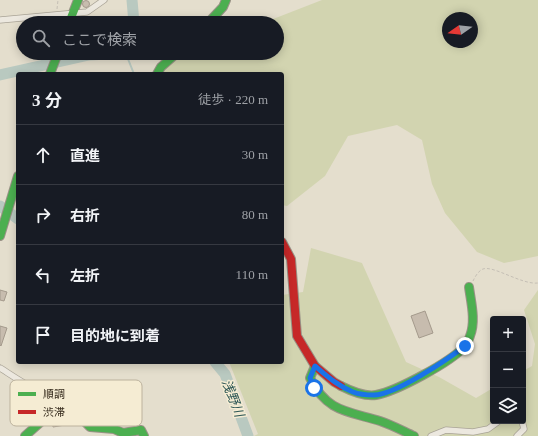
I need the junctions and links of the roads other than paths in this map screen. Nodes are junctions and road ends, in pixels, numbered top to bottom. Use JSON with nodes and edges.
{"nodes":[{"id":1,"x":78,"y":0,"type":"edge"},
{"id":2,"x":104,"y":0,"type":"edge"},
{"id":3,"x":226,"y":0,"type":"edge"},
{"id":4,"x":73,"y":14,"type":"junction"},
{"id":5,"x":45,"y":16,"type":"edge"},
{"id":6,"x":215,"y":16,"type":"edge"},
{"id":7,"x":16,"y":19,"type":"edge"},
{"id":8,"x":0,"y":20,"type":"edge"},
{"id":9,"x":56,"y":60,"type":"edge"},
{"id":10,"x":169,"y":60,"type":"edge"},
{"id":11,"x":51,"y":72,"type":"edge"},
{"id":12,"x":158,"y":72,"type":"edge"},
{"id":13,"x":16,"y":183,"type":"edge"},
{"id":14,"x":0,"y":236,"type":"edge"},
{"id":15,"x":284,"y":246,"type":"edge"},
{"id":16,"x":469,"y":287,"type":"road end"},
{"id":17,"x":315,"y":366,"type":"junction"},
{"id":18,"x":0,"y":368,"type":"edge"},
{"id":19,"x":23,"y":380,"type":"edge"},
{"id":20,"x":495,"y":424,"type":"edge"},
{"id":21,"x":523,"y":424,"type":"edge"},
{"id":22,"x":36,"y":426,"type":"edge"},
{"id":23,"x":89,"y":426,"type":"edge"},
{"id":24,"x":25,"y":436,"type":"edge"},
{"id":25,"x":144,"y":436,"type":"edge"},
{"id":26,"x":414,"y":436,"type":"edge"},
{"id":27,"x":431,"y":436,"type":"edge"},
{"id":28,"x":518,"y":436,"type":"edge"}],
"edges":[{"from":1,"to":4,"type":"street"},
{"from":2,"to":4,"type":"street"},
{"from":3,"to":6,"type":"street"},
{"from":4,"to":5,"type":"street"},
{"from":7,"to":8,"type":"street"},
{"from":9,"to":11,"type":"street"},
{"from":10,"to":12,"type":"street"},
{"from":13,"to":14,"type":"street"},
{"from":15,"to":17,"type":"street"},
{"from":16,"to":17,"type":"street"},
{"from":17,"to":26,"type":"street"},
{"from":18,"to":19,"type":"street"},
{"from":20,"to":27,"type":"street"},
{"from":21,"to":28,"type":"street"},
{"from":22,"to":24,"type":"street"},
{"from":23,"to":25,"type":"street"}]}
